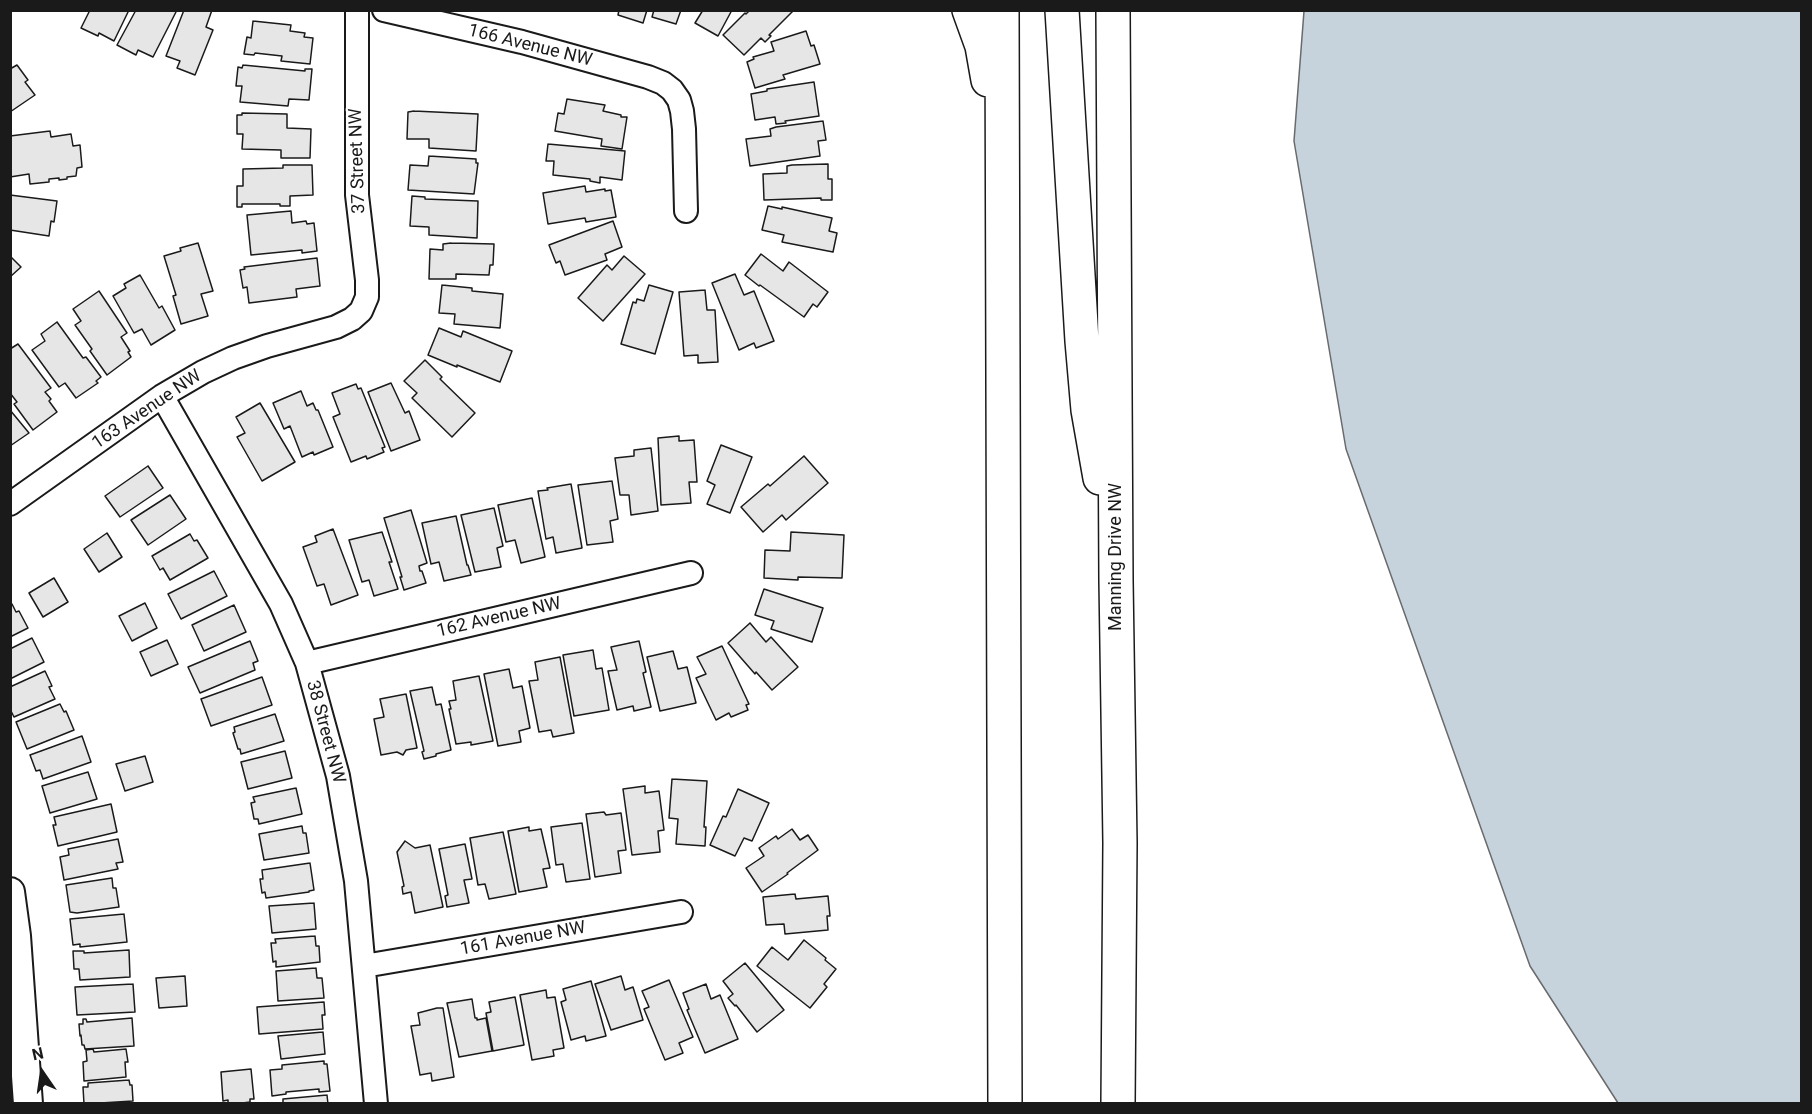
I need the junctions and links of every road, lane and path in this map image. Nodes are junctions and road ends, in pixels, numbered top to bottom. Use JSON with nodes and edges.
{"nodes":[{"id":1,"x":357,"y":10,"type":"edge"},
{"id":2,"x":384,"y":10,"type":"edge"},
{"id":3,"x":969,"y":10,"type":"edge"},
{"id":4,"x":1002,"y":10,"type":"edge"},
{"id":5,"x":1062,"y":10,"type":"edge"},
{"id":6,"x":1113,"y":10,"type":"edge"},
{"id":7,"x":1002,"y":165,"type":"junction"},
{"id":8,"x":686,"y":211,"type":"dead end"},
{"id":9,"x":361,"y":311,"type":"joint"},
{"id":10,"x":162,"y":396,"type":"junction"},
{"id":11,"x":10,"y":504,"type":"edge"},
{"id":12,"x":691,"y":573,"type":"dead end"},
{"id":13,"x":1116,"y":580,"type":"junction"},
{"id":14,"x":307,"y":663,"type":"junction"},
{"id":15,"x":10,"y":892,"type":"edge"},
{"id":16,"x":681,"y":912,"type":"dead end"},
{"id":17,"x":364,"y":966,"type":"junction"},
{"id":18,"x":17,"y":1047,"type":"edge"},
{"id":19,"x":28,"y":1104,"type":"edge"},
{"id":20,"x":376,"y":1104,"type":"edge"},
{"id":21,"x":1005,"y":1104,"type":"edge"},
{"id":22,"x":1118,"y":1104,"type":"edge"}],
"edges":[{"from":1,"to":9,"type":"street","name":"37 Street NW"},
{"from":2,"to":8,"type":"street","name":"166 Avenue NW"},
{"from":3,"to":7,"type":"main road"},
{"from":4,"to":7,"type":"main road"},
{"from":5,"to":13,"type":"main road"},
{"from":6,"to":13,"type":"main road","name":"Manning Drive NW"},
{"from":7,"to":21,"type":"main road"},
{"from":9,"to":10,"type":"street","name":"163 Avenue NW"},
{"from":10,"to":11,"type":"street","name":"163 Avenue NW"},
{"from":10,"to":14,"type":"street","name":"38 Street NW"},
{"from":12,"to":14,"type":"street","name":"162 Avenue NW"},
{"from":13,"to":22,"type":"main road","name":"Manning Drive NW"},
{"from":14,"to":17,"type":"street","name":"38 Street NW"},
{"from":15,"to":18,"type":"street"},
{"from":16,"to":17,"type":"street","name":"161 Avenue NW"},
{"from":17,"to":20,"type":"street","name":"38 Street NW"},
{"from":18,"to":19,"type":"street"}]}
